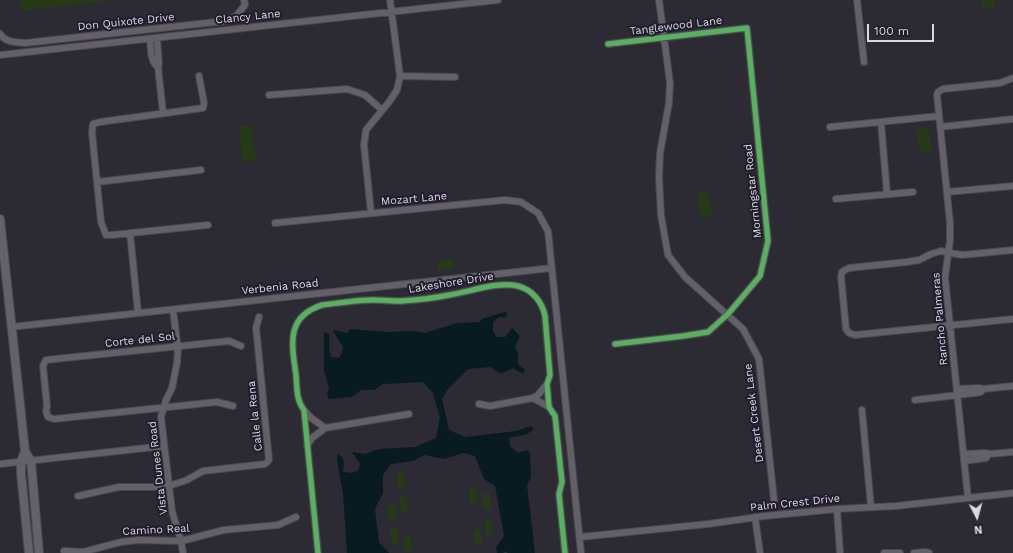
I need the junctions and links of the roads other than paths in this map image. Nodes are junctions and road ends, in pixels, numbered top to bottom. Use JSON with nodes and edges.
{"nodes":[{"id":1,"x":244,"y":0,"type":"edge"},
{"id":2,"x":390,"y":0,"type":"edge"},
{"id":3,"x":429,"y":0,"type":"edge"},
{"id":4,"x":498,"y":0,"type":"edge"},
{"id":5,"x":659,"y":0,"type":"edge"},
{"id":6,"x":857,"y":0,"type":"edge"},
{"id":7,"x":472,"y":1,"type":"edge"},
{"id":8,"x":430,"y":7,"type":"junction"},
{"id":9,"x":391,"y":11,"type":"junction"},
{"id":10,"x":747,"y":28,"type":"joint"},
{"id":11,"x":0,"y":34,"type":"edge"},
{"id":12,"x":150,"y":38,"type":"junction"},
{"id":13,"x":157,"y":38,"type":"junction"},
{"id":14,"x":664,"y":38,"type":"junction"},
{"id":15,"x":608,"y":44,"type":"dead end"},
{"id":16,"x":0,"y":55,"type":"edge"},
{"id":17,"x":864,"y":62,"type":"dead end"},
{"id":18,"x":158,"y":67,"type":"junction"},
{"id":19,"x":199,"y":76,"type":"dead end"},
{"id":20,"x":400,"y":76,"type":"junction"},
{"id":21,"x":455,"y":78,"type":"dead end"},
{"id":22,"x":1013,"y":78,"type":"edge"},
{"id":23,"x":269,"y":95,"type":"dead end"},
{"id":24,"x":382,"y":110,"type":"junction"},
{"id":25,"x":163,"y":113,"type":"junction"},
{"id":26,"x":939,"y":116,"type":"junction"},
{"id":27,"x":1013,"y":120,"type":"edge"},
{"id":28,"x":880,"y":122,"type":"junction"},
{"id":29,"x":830,"y":127,"type":"dead end"},
{"id":30,"x":940,"y":127,"type":"junction"},
{"id":31,"x":201,"y":170,"type":"dead end"},
{"id":32,"x":97,"y":182,"type":"junction"},
{"id":33,"x":1013,"y":186,"type":"edge"},
{"id":34,"x":913,"y":192,"type":"dead end"},
{"id":35,"x":947,"y":192,"type":"junction"},
{"id":36,"x":888,"y":194,"type":"junction"},
{"id":37,"x":836,"y":199,"type":"dead end"},
{"id":38,"x":371,"y":213,"type":"junction"},
{"id":39,"x":0,"y":218,"type":"edge"},
{"id":40,"x":275,"y":223,"type":"dead end"},
{"id":41,"x":208,"y":225,"type":"dead end"},
{"id":42,"x":130,"y":233,"type":"junction"},
{"id":43,"x":1013,"y":250,"type":"edge"},
{"id":44,"x":948,"y":252,"type":"junction"},
{"id":45,"x":552,"y":268,"type":"junction"},
{"id":46,"x":173,"y":310,"type":"junction"},
{"id":47,"x":138,"y":313,"type":"junction"},
{"id":48,"x":728,"y":314,"type":"junction"},
{"id":49,"x":260,"y":317,"type":"dead end"},
{"id":50,"x":1013,"y":319,"type":"edge"},
{"id":51,"x":950,"y":325,"type":"junction"},
{"id":52,"x":11,"y":327,"type":"junction"},
{"id":53,"x":615,"y":344,"type":"dead end"},
{"id":54,"x":177,"y":346,"type":"junction"},
{"id":55,"x":241,"y":346,"type":"dead end"},
{"id":56,"x":547,"y":384,"type":"junction"},
{"id":57,"x":1013,"y":386,"type":"edge"},
{"id":58,"x":957,"y":392,"type":"junction"},
{"id":59,"x":533,"y":398,"type":"junction"},
{"id":60,"x":915,"y":400,"type":"dead end"},
{"id":61,"x":479,"y":404,"type":"dead end"},
{"id":62,"x":233,"y":406,"type":"dead end"},
{"id":63,"x":163,"y":407,"type":"junction"},
{"id":64,"x":550,"y":407,"type":"junction"},
{"id":65,"x":304,"y":410,"type":"junction"},
{"id":66,"x":862,"y":410,"type":"dead end"},
{"id":67,"x":409,"y":414,"type":"dead end"},
{"id":68,"x":325,"y":428,"type":"junction"},
{"id":69,"x":164,"y":446,"type":"junction"},
{"id":70,"x":307,"y":446,"type":"junction"},
{"id":71,"x":24,"y":451,"type":"junction"},
{"id":72,"x":1013,"y":452,"type":"edge"},
{"id":73,"x":964,"y":457,"type":"junction"},
{"id":74,"x":31,"y":461,"type":"junction"},
{"id":75,"x":21,"y":462,"type":"junction"},
{"id":76,"x":0,"y":464,"type":"edge"},
{"id":77,"x":168,"y":486,"type":"junction"},
{"id":78,"x":1013,"y":493,"type":"edge"},
{"id":79,"x":78,"y":496,"type":"dead end"},
{"id":80,"x":968,"y":498,"type":"junction"},
{"id":81,"x":774,"y":500,"type":"dead end"},
{"id":82,"x":872,"y":507,"type":"junction"},
{"id":83,"x":837,"y":509,"type":"junction"},
{"id":84,"x":296,"y":517,"type":"dead end"},
{"id":85,"x":755,"y":517,"type":"junction"},
{"id":86,"x":580,"y":537,"type":"junction"},
{"id":87,"x":181,"y":541,"type":"junction"},
{"id":88,"x":64,"y":551,"type":"dead end"},
{"id":89,"x":29,"y":553,"type":"edge"},
{"id":90,"x":39,"y":553,"type":"edge"},
{"id":91,"x":183,"y":553,"type":"edge"},
{"id":92,"x":318,"y":553,"type":"edge"},
{"id":93,"x":565,"y":553,"type":"edge"},
{"id":94,"x":581,"y":553,"type":"edge"},
{"id":95,"x":760,"y":553,"type":"edge"},
{"id":96,"x":840,"y":553,"type":"edge"},
{"id":97,"x":884,"y":553,"type":"edge"},
{"id":98,"x":900,"y":553,"type":"edge"},
{"id":99,"x":914,"y":553,"type":"edge"},
{"id":100,"x":929,"y":553,"type":"edge"}],
"edges":[{"from":1,"to":11,"type":"street","name":"Don Quixote Drive"},
{"from":2,"to":9,"type":"street","name":"Mozart Lane"},
{"from":3,"to":8,"type":"street"},
{"from":4,"to":7,"type":"street","name":"Clancy Lane"},
{"from":5,"to":14,"type":"street","name":"Desert Creek Lane"},
{"from":6,"to":17,"type":"street"},
{"from":7,"to":8,"type":"street","name":"Clancy Lane"},
{"from":8,"to":9,"type":"street","name":"Clancy Lane"},
{"from":9,"to":13,"type":"street","name":"Clancy Lane"},
{"from":9,"to":20,"type":"street","name":"Mozart Lane"},
{"from":10,"to":14,"type":"street","name":"Tanglewood Lane"},
{"from":10,"to":48,"type":"street","name":"Morningstar Road"},
{"from":12,"to":13,"type":"street","name":"Clancy Lane"},
{"from":12,"to":16,"type":"street","name":"Clancy Lane"},
{"from":12,"to":18,"type":"street"},
{"from":13,"to":18,"type":"street"},
{"from":14,"to":15,"type":"street","name":"Tanglewood Lane"},
{"from":14,"to":48,"type":"street","name":"Desert Creek Lane"},
{"from":18,"to":25,"type":"street"},
{"from":19,"to":25,"type":"street"},
{"from":20,"to":21,"type":"street"},
{"from":20,"to":24,"type":"street","name":"Mozart Lane"},
{"from":22,"to":26,"type":"street","name":"Rancho Palmeras"},
{"from":23,"to":24,"type":"street"},
{"from":24,"to":38,"type":"street","name":"Mozart Lane"},
{"from":25,"to":32,"type":"street"},
{"from":26,"to":28,"type":"street"},
{"from":26,"to":30,"type":"street","name":"Rancho Palmeras"},
{"from":27,"to":30,"type":"street"},
{"from":28,"to":29,"type":"street"},
{"from":28,"to":36,"type":"street"},
{"from":30,"to":35,"type":"street","name":"Rancho Palmeras"},
{"from":31,"to":32,"type":"street"},
{"from":32,"to":42,"type":"street"},
{"from":33,"to":35,"type":"street"},
{"from":34,"to":36,"type":"street"},
{"from":35,"to":44,"type":"street","name":"Rancho Palmeras"},
{"from":36,"to":37,"type":"street"},
{"from":38,"to":40,"type":"street"},
{"from":38,"to":45,"type":"street","name":"Mozart Lane"},
{"from":39,"to":52,"type":"main road"},
{"from":41,"to":42,"type":"street"},
{"from":42,"to":47,"type":"street"},
{"from":43,"to":44,"type":"street"},
{"from":44,"to":51,"type":"street","name":"Rancho Palmeras"},
{"from":44,"to":51,"type":"street"},
{"from":45,"to":46,"type":"street","name":"Verbenia Road"},
{"from":45,"to":86,"type":"street","name":"Mozart Lane"},
{"from":46,"to":47,"type":"street","name":"Verbenia Road"},
{"from":46,"to":54,"type":"street","name":"Vista Dunes Road"},
{"from":47,"to":52,"type":"street","name":"Verbenia Road"},
{"from":48,"to":53,"type":"street","name":"Morningstar Road"},
{"from":48,"to":81,"type":"street","name":"Desert Creek Lane"},
{"from":49,"to":77,"type":"street","name":"Calle la Rena"},
{"from":50,"to":51,"type":"street"},
{"from":51,"to":58,"type":"street","name":"Rancho Palmeras"},
{"from":52,"to":71,"type":"main road"},
{"from":54,"to":55,"type":"street","name":"Corte del Sol"},
{"from":54,"to":63,"type":"street","name":"Vista Dunes Road"},
{"from":54,"to":63,"type":"street","name":"Corte del Sol"},
{"from":56,"to":59,"type":"street"},
{"from":56,"to":64,"type":"street","name":"Lakeshore Drive"},
{"from":56,"to":65,"type":"street","name":"Lakeshore Drive"},
{"from":57,"to":58,"type":"street"},
{"from":58,"to":60,"type":"street"},
{"from":58,"to":73,"type":"street","name":"Rancho Palmeras"},
{"from":59,"to":61,"type":"street"},
{"from":59,"to":64,"type":"street"},
{"from":62,"to":63,"type":"street"},
{"from":63,"to":69,"type":"street","name":"Vista Dunes Road"},
{"from":64,"to":93,"type":"street","name":"Lakeshore Drive"},
{"from":65,"to":68,"type":"street"},
{"from":65,"to":70,"type":"street","name":"Lakeshore Drive"},
{"from":66,"to":82,"type":"street"},
{"from":67,"to":68,"type":"street"},
{"from":68,"to":70,"type":"street"},
{"from":69,"to":74,"type":"street"},
{"from":69,"to":77,"type":"street","name":"Vista Dunes Road"},
{"from":70,"to":92,"type":"street","name":"Lakeshore Drive"},
{"from":71,"to":74,"type":"main road"},
{"from":71,"to":75,"type":"main road"},
{"from":72,"to":73,"type":"street"},
{"from":73,"to":80,"type":"street","name":"Rancho Palmeras"},
{"from":74,"to":75,"type":"street"},
{"from":74,"to":90,"type":"main road"},
{"from":75,"to":76,"type":"street"},
{"from":75,"to":89,"type":"main road"},
{"from":77,"to":79,"type":"street","name":"Calle la Rena"},
{"from":77,"to":87,"type":"street","name":"Vista Dunes Road"},
{"from":78,"to":80,"type":"street","name":"Palm Crest Drive"},
{"from":80,"to":82,"type":"street","name":"Palm Crest Drive"},
{"from":82,"to":83,"type":"street","name":"Palm Crest Drive"},
{"from":83,"to":85,"type":"street","name":"Palm Crest Drive"},
{"from":83,"to":96,"type":"street"},
{"from":84,"to":87,"type":"street","name":"Camino Real"},
{"from":85,"to":86,"type":"street","name":"Palm Crest Drive"},
{"from":85,"to":95,"type":"street"},
{"from":86,"to":94,"type":"street","name":"Mozart Lane"},
{"from":87,"to":88,"type":"street","name":"Camino Real"},
{"from":87,"to":91,"type":"street","name":"Vista Dunes Road"},
{"from":97,"to":98,"type":"street"},
{"from":99,"to":100,"type":"street"}]}
